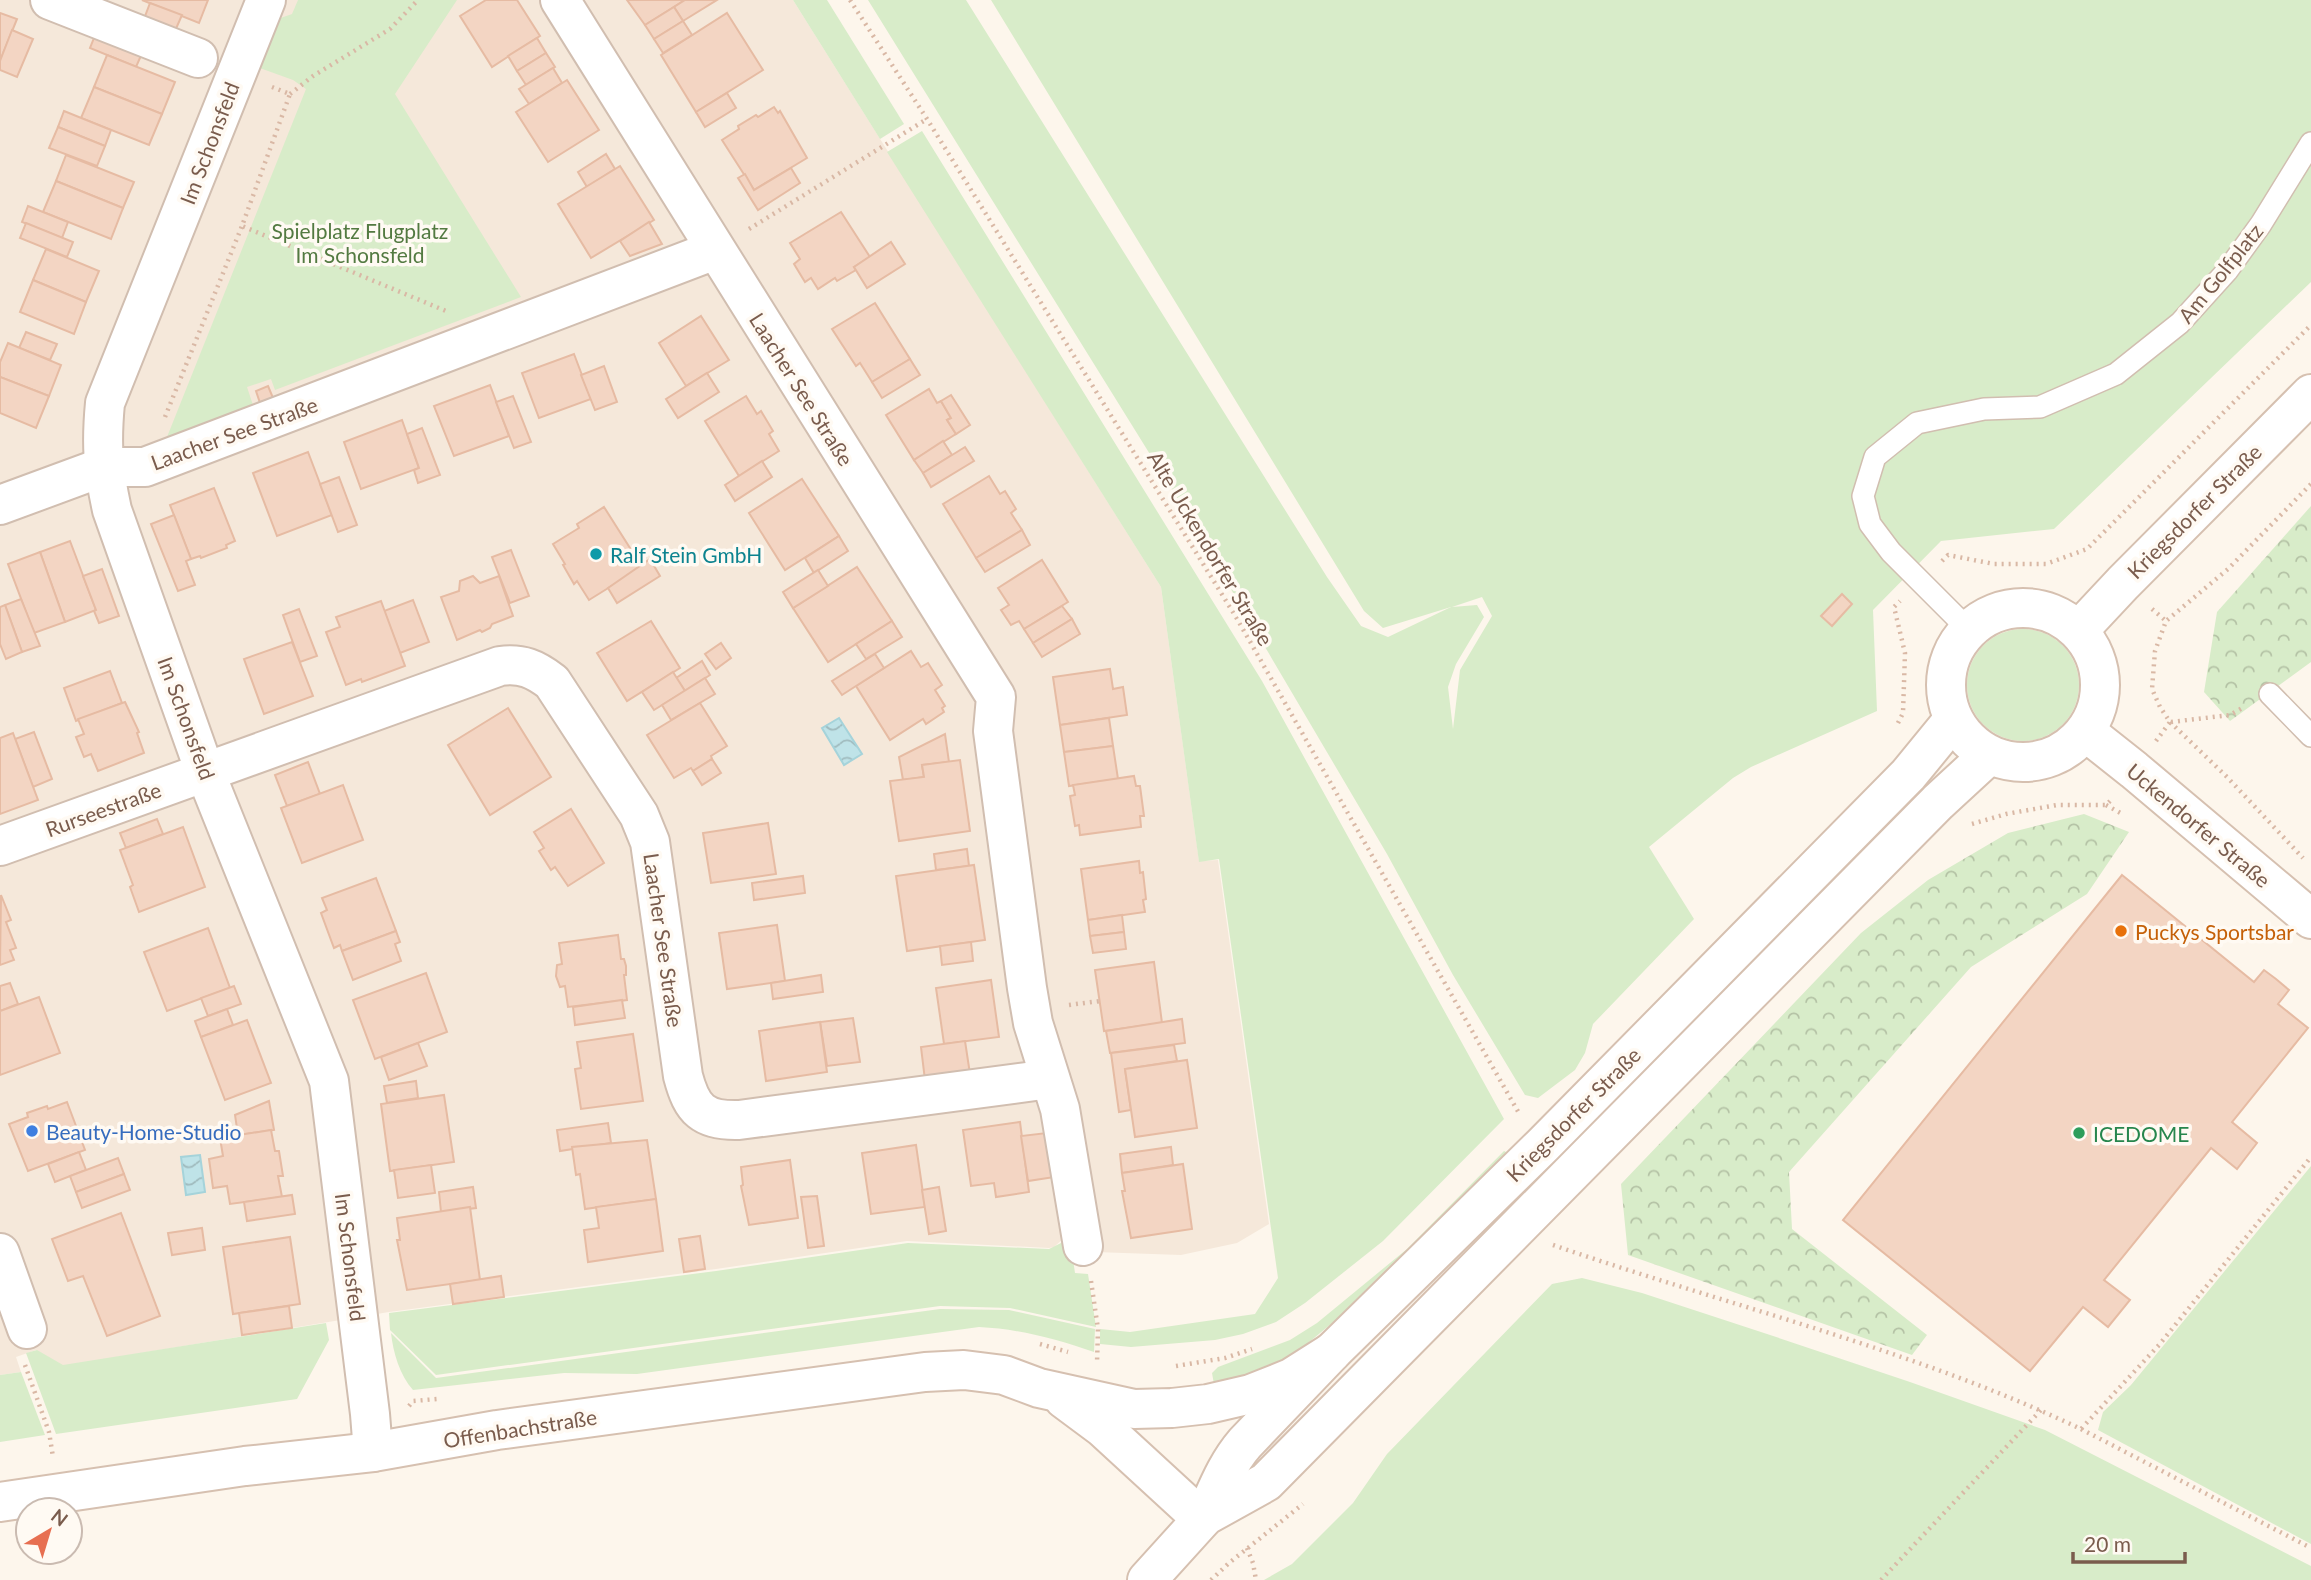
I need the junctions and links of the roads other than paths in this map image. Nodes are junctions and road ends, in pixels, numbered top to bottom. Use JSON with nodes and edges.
{"nodes":[{"id":1,"x":50,"y":0,"type":"edge"},
{"id":2,"x":265,"y":0,"type":"edge"},
{"id":3,"x":560,"y":0,"type":"edge"},
{"id":4,"x":198,"y":58,"type":"dead end"},
{"id":5,"x":2311,"y":143,"type":"edge"},
{"id":6,"x":715,"y":250,"type":"junction"},
{"id":7,"x":2311,"y":394,"type":"edge"},
{"id":8,"x":103,"y":467,"type":"junction"},
{"id":9,"x":0,"y":505,"type":"edge"},
{"id":10,"x":1968,"y":629,"type":"junction"},
{"id":11,"x":2079,"y":630,"type":"junction"},
{"id":12,"x":2270,"y":694,"type":"road end"},
{"id":13,"x":1953,"y":720,"type":"junction"},
{"id":14,"x":2086,"y":732,"type":"junction"},
{"id":15,"x":2311,"y":736,"type":"edge"},
{"id":16,"x":1989,"y":755,"type":"junction"},
{"id":17,"x":205,"y":772,"type":"junction"},
{"id":18,"x":0,"y":846,"type":"edge"},
{"id":19,"x":2311,"y":919,"type":"edge"},
{"id":20,"x":1050,"y":1079,"type":"junction"},
{"id":21,"x":1083,"y":1246,"type":"road end"},
{"id":22,"x":0,"y":1253,"type":"edge"},
{"id":23,"x":27,"y":1329,"type":"road end"},
{"id":24,"x":1332,"y":1352,"type":"junction"},
{"id":25,"x":1040,"y":1388,"type":"junction"},
{"id":26,"x":373,"y":1452,"type":"junction"},
{"id":27,"x":0,"y":1502,"type":"edge"},
{"id":28,"x":1204,"y":1517,"type":"junction"},
{"id":29,"x":1147,"y":1580,"type":"edge"}],
"edges":[{"from":1,"to":4,"type":"street"},
{"from":2,"to":8,"type":"street","name":"Im Schonsfeld"},
{"from":3,"to":6,"type":"street","name":"Laacher See Straße"},
{"from":5,"to":10,"type":"lane","name":"Am Golfplatz"},
{"from":6,"to":8,"type":"street","name":"Laacher See Straße"},
{"from":6,"to":20,"type":"street","name":"Laacher See Straße"},
{"from":7,"to":11,"type":"street","name":"Kriegsdorfer Straße"},
{"from":8,"to":9,"type":"street"},
{"from":8,"to":17,"type":"street","name":"Im Schonsfeld"},
{"from":10,"to":11,"type":"street"},
{"from":10,"to":13,"type":"street"},
{"from":11,"to":14,"type":"street"},
{"from":12,"to":15,"type":"lane"},
{"from":13,"to":16,"type":"street"},
{"from":13,"to":24,"type":"street","name":"Kriegsdorfer Straße"},
{"from":14,"to":16,"type":"street"},
{"from":14,"to":19,"type":"street","name":"Uckendorfer Straße"},
{"from":16,"to":28,"type":"street","name":"Kriegsdorfer Straße"},
{"from":17,"to":18,"type":"street","name":"Rurseestraße"},
{"from":17,"to":20,"type":"street","name":"Laacher See Straße"},
{"from":17,"to":26,"type":"street","name":"Im Schonsfeld"},
{"from":20,"to":21,"type":"street","name":"Laacher See Straße"},
{"from":22,"to":23,"type":"street"},
{"from":24,"to":25,"type":"street","name":"Offenbachstraße"},
{"from":24,"to":28,"type":"street","name":"Kriegsdorfer Straße"},
{"from":25,"to":26,"type":"street","name":"Offenbachstraße"},
{"from":25,"to":28,"type":"street","name":"Offenbachstraße"},
{"from":26,"to":27,"type":"street","name":"Offenbachstraße"},
{"from":28,"to":29,"type":"street","name":"Kriegsdorfer Straße"}]}
